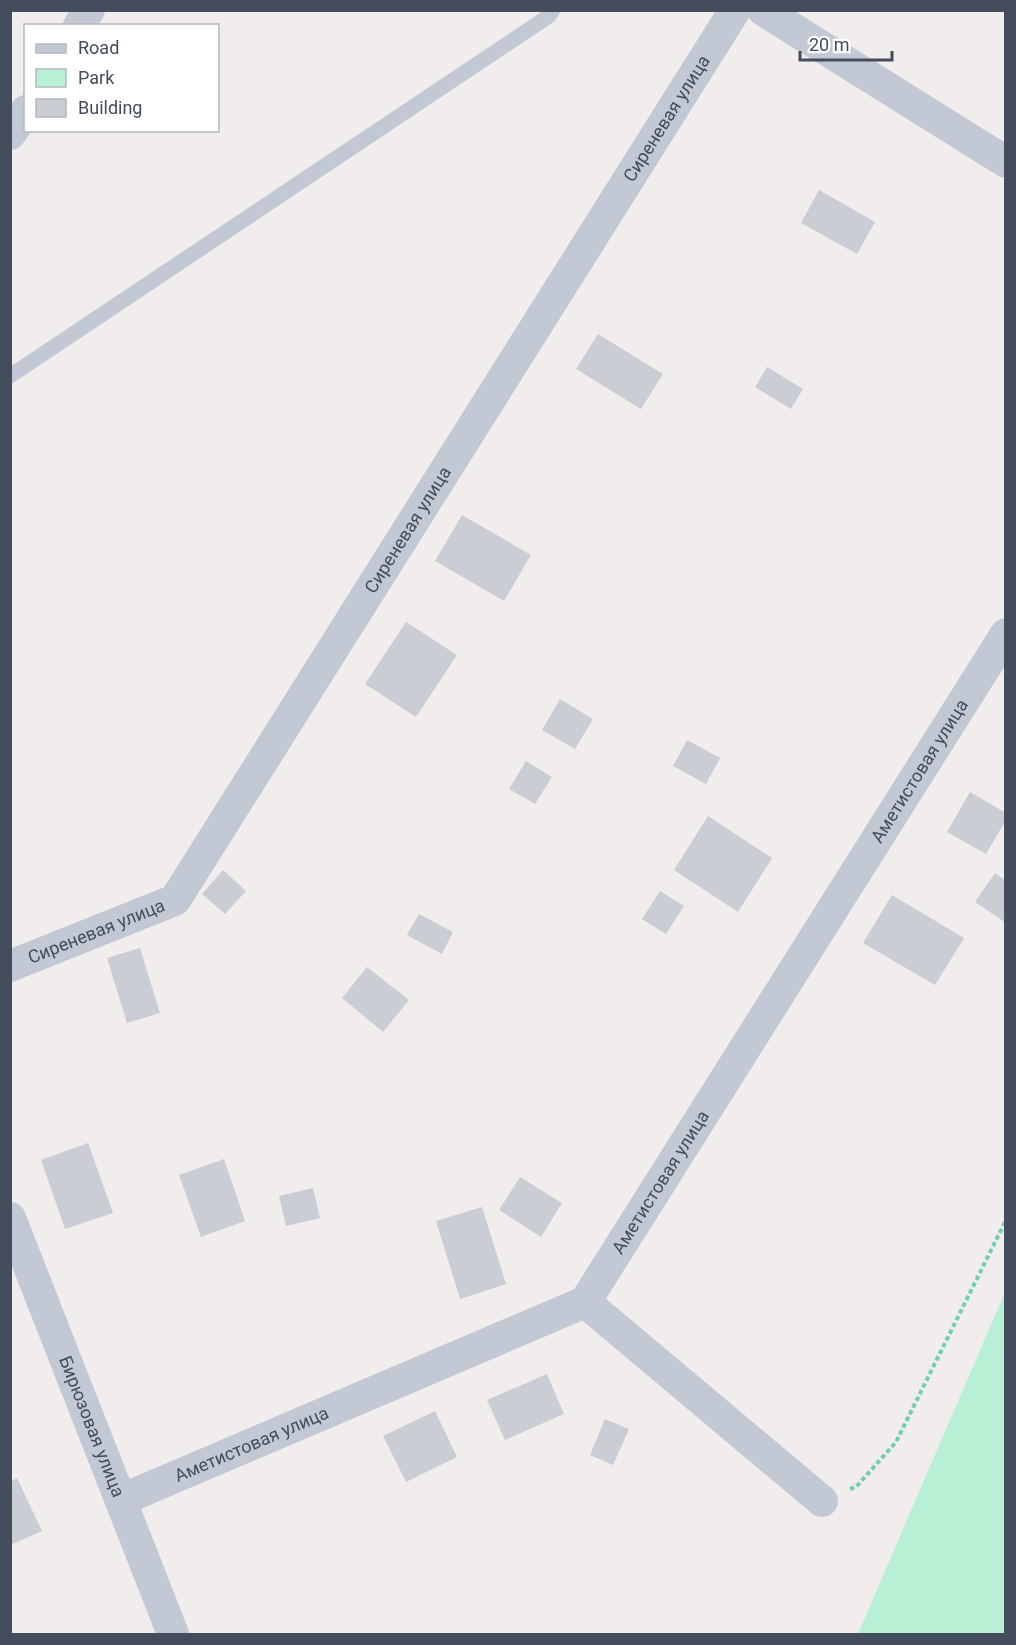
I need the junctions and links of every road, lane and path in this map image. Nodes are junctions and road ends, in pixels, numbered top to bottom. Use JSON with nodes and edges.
{"nodes":[{"id":1,"x":89,"y":10,"type":"edge"},
{"id":2,"x":554,"y":10,"type":"edge"},
{"id":3,"x":735,"y":10,"type":"edge"},
{"id":4,"x":763,"y":10,"type":"edge"},
{"id":5,"x":80,"y":24,"type":"edge"},
{"id":6,"x":24,"y":114,"type":"edge"},
{"id":7,"x":10,"y":134,"type":"edge"},
{"id":8,"x":1005,"y":162,"type":"edge"},
{"id":9,"x":10,"y":376,"type":"edge"},
{"id":10,"x":1005,"y":634,"type":"edge"},
{"id":11,"x":10,"y":966,"type":"edge"},
{"id":12,"x":10,"y":1218,"type":"edge"},
{"id":13,"x":1005,"y":1220,"type":"edge"},
{"id":14,"x":585,"y":1302,"type":"junction"},
{"id":15,"x":121,"y":1500,"type":"junction"},
{"id":16,"x":822,"y":1501,"type":"joint"},
{"id":17,"x":173,"y":1635,"type":"edge"}],
"edges":[{"from":1,"to":5,"type":"street"},
{"from":2,"to":9,"type":"lane"},
{"from":3,"to":11,"type":"street","name":"Сиреневая улица"},
{"from":4,"to":8,"type":"street"},
{"from":6,"to":7,"type":"street"},
{"from":10,"to":14,"type":"street","name":"Аметистовая улица"},
{"from":12,"to":15,"type":"street","name":"Бирюзовая улица"},
{"from":13,"to":16,"type":"path"},
{"from":14,"to":15,"type":"street","name":"Аметистовая улица"},
{"from":14,"to":16,"type":"street"},
{"from":15,"to":17,"type":"street","name":"Бирюзовая улица"}]}
